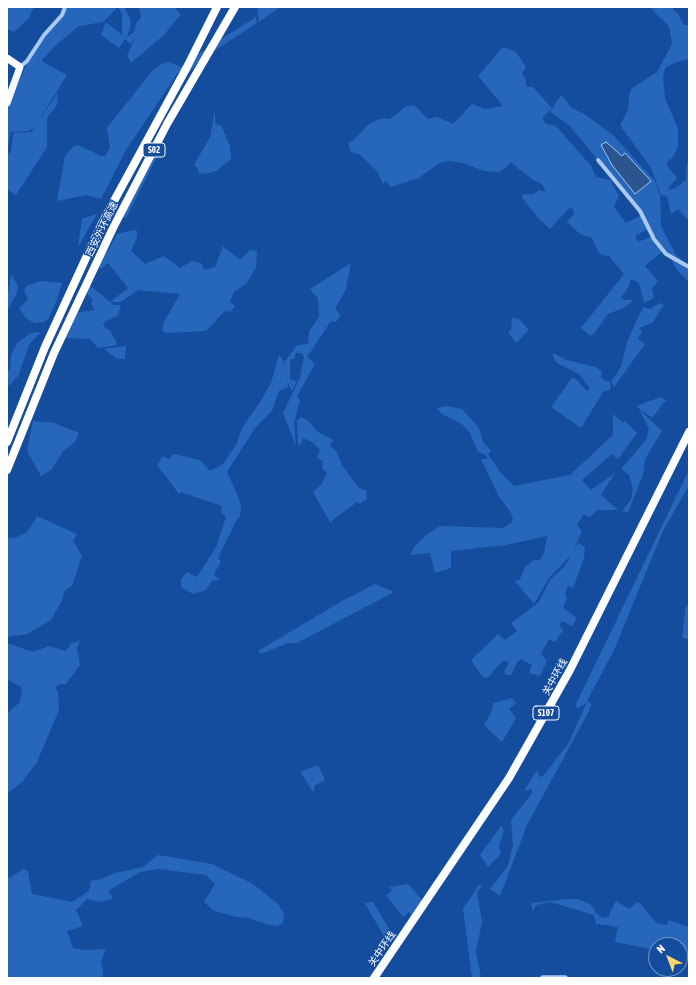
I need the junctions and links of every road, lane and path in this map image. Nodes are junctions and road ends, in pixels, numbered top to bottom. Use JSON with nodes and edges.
{"nodes":[{"id":1,"x":65,"y":7,"type":"edge"},
{"id":2,"x":217,"y":7,"type":"edge"},
{"id":3,"x":235,"y":7,"type":"edge"},
{"id":4,"x":7,"y":58,"type":"edge"},
{"id":5,"x":20,"y":66,"type":"junction"},
{"id":6,"x":7,"y":102,"type":"edge"},
{"id":7,"x":598,"y":160,"type":"dead end"},
{"id":8,"x":689,"y":267,"type":"edge"},
{"id":9,"x":689,"y":432,"type":"edge"},
{"id":10,"x":689,"y":440,"type":"edge"},
{"id":11,"x":7,"y":442,"type":"edge"},
{"id":12,"x":7,"y":470,"type":"edge"},
{"id":13,"x":374,"y":978,"type":"edge"},
{"id":14,"x":379,"y":978,"type":"edge"},
{"id":15,"x":543,"y":978,"type":"edge"},
{"id":16,"x":560,"y":978,"type":"edge"},
{"id":17,"x":565,"y":978,"type":"edge"}],
"edges":[{"from":1,"to":5,"type":"street"},
{"from":2,"to":11,"type":"highway","name":"西安外环高速","number":"S02"},
{"from":3,"to":12,"type":"highway","name":"西安外环高速","number":"S02"},
{"from":4,"to":5,"type":"main road"},
{"from":5,"to":6,"type":"main road"},
{"from":7,"to":8,"type":"street"},
{"from":9,"to":13,"type":"highway","name":"关中环线","number":"S107"},
{"from":10,"to":14,"type":"highway","name":"关中环线","number":"S107"},
{"from":15,"to":16,"type":"street"},
{"from":16,"to":17,"type":"street"}]}
